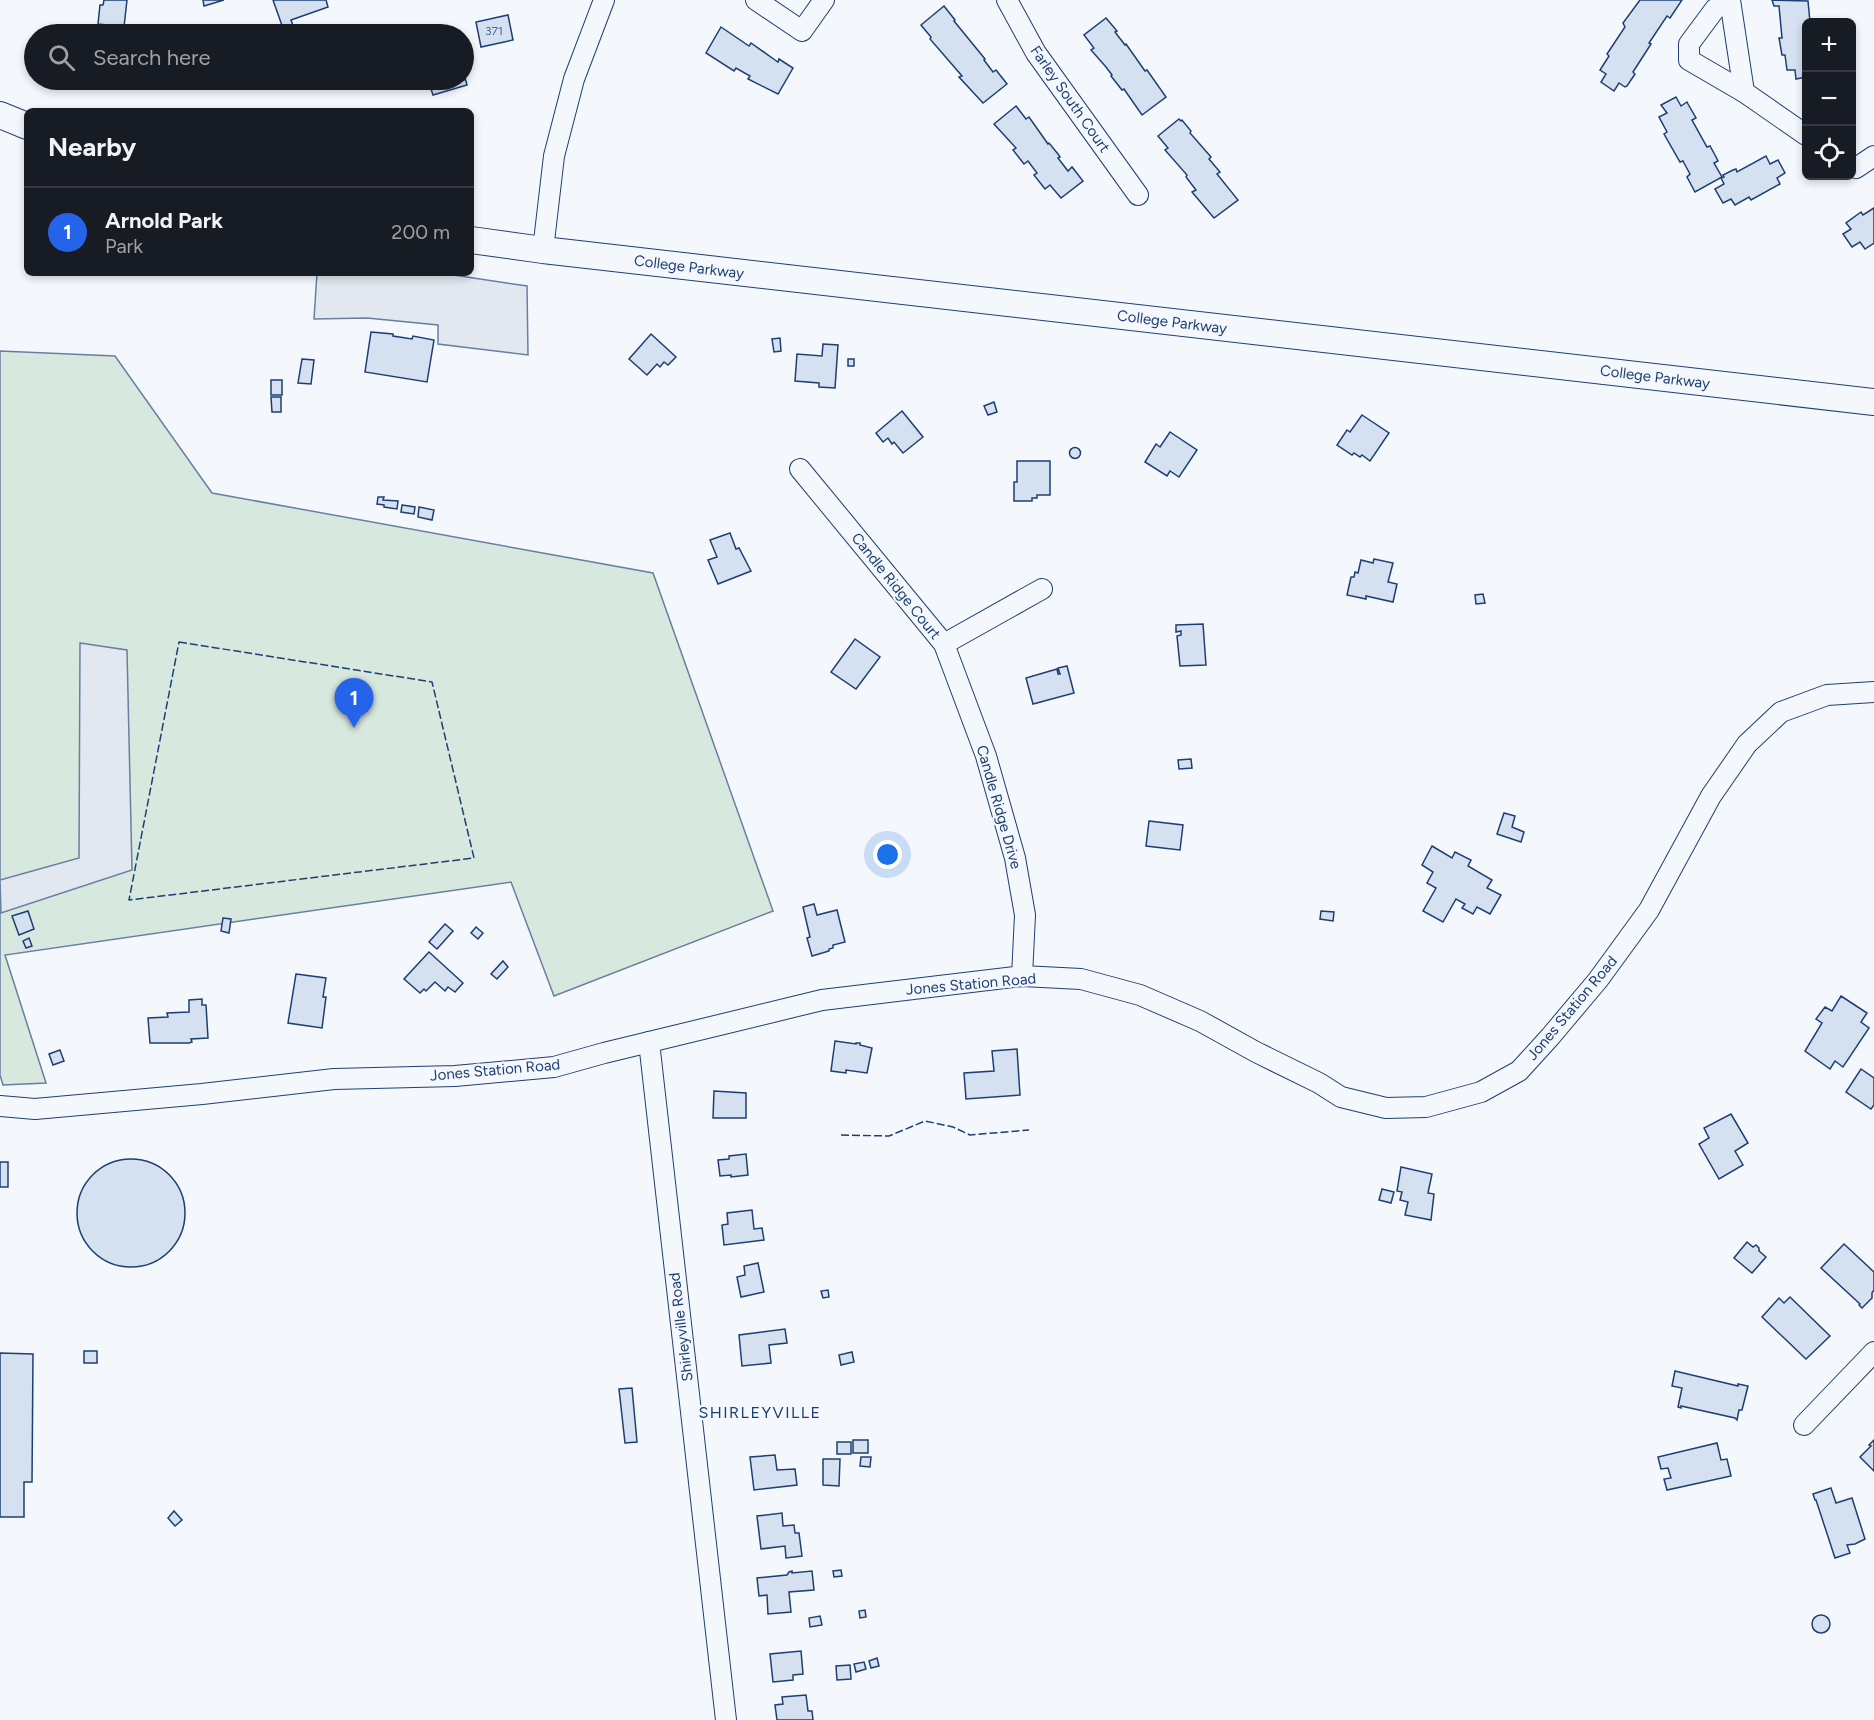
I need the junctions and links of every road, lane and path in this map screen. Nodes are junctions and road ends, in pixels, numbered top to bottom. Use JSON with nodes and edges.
{"nodes":[{"id":1,"x":756,"y":0,"type":"edge"},
{"id":2,"x":824,"y":0,"type":"edge"},
{"id":3,"x":1007,"y":0,"type":"edge"},
{"id":4,"x":1729,"y":0,"type":"edge"},
{"id":5,"x":600,"y":1,"type":"edge"},
{"id":6,"x":1744,"y":92,"type":"junction"},
{"id":7,"x":0,"y":115,"type":"edge"},
{"id":8,"x":24,"y":125,"type":"edge"},
{"id":9,"x":1802,"y":132,"type":"edge"},
{"id":10,"x":1874,"y":156,"type":"edge"},
{"id":11,"x":1856,"y":168,"type":"edge"},
{"id":12,"x":1138,"y":195,"type":"dead end"},
{"id":13,"x":474,"y":240,"type":"edge"},
{"id":14,"x":543,"y":250,"type":"junction"},
{"id":15,"x":1874,"y":402,"type":"edge"},
{"id":16,"x":800,"y":469,"type":"dead end"},
{"id":17,"x":1042,"y":590,"type":"dead end"},
{"id":18,"x":944,"y":644,"type":"junction"},
{"id":19,"x":1874,"y":692,"type":"edge"},
{"id":20,"x":1022,"y":976,"type":"junction"},
{"id":21,"x":649,"y":1042,"type":"junction"},
{"id":22,"x":0,"y":1106,"type":"edge"},
{"id":23,"x":1874,"y":1352,"type":"edge"},
{"id":24,"x":1804,"y":1425,"type":"dead end"},
{"id":25,"x":726,"y":1720,"type":"edge"}],
"edges":[{"from":1,"to":2,"type":"street"},
{"from":3,"to":12,"type":"street","name":"Farley South Court"},
{"from":4,"to":6,"type":"street"},
{"from":4,"to":6,"type":"street"},
{"from":5,"to":14,"type":"street"},
{"from":6,"to":9,"type":"street"},
{"from":7,"to":8,"type":"main road"},
{"from":10,"to":11,"type":"street"},
{"from":13,"to":14,"type":"main road","name":"College Parkway"},
{"from":14,"to":15,"type":"main road","name":"College Parkway"},
{"from":16,"to":18,"type":"street","name":"Candle Ridge Court"},
{"from":17,"to":18,"type":"street","name":"Candle Ridge Court"},
{"from":18,"to":20,"type":"street","name":"Candle Ridge Drive"},
{"from":19,"to":20,"type":"street","name":"Jones Station Road"},
{"from":20,"to":21,"type":"street","name":"Jones Station Road"},
{"from":21,"to":22,"type":"street","name":"Jones Station Road"},
{"from":21,"to":25,"type":"street","name":"Shirleyville Road"},
{"from":23,"to":24,"type":"street"}]}
